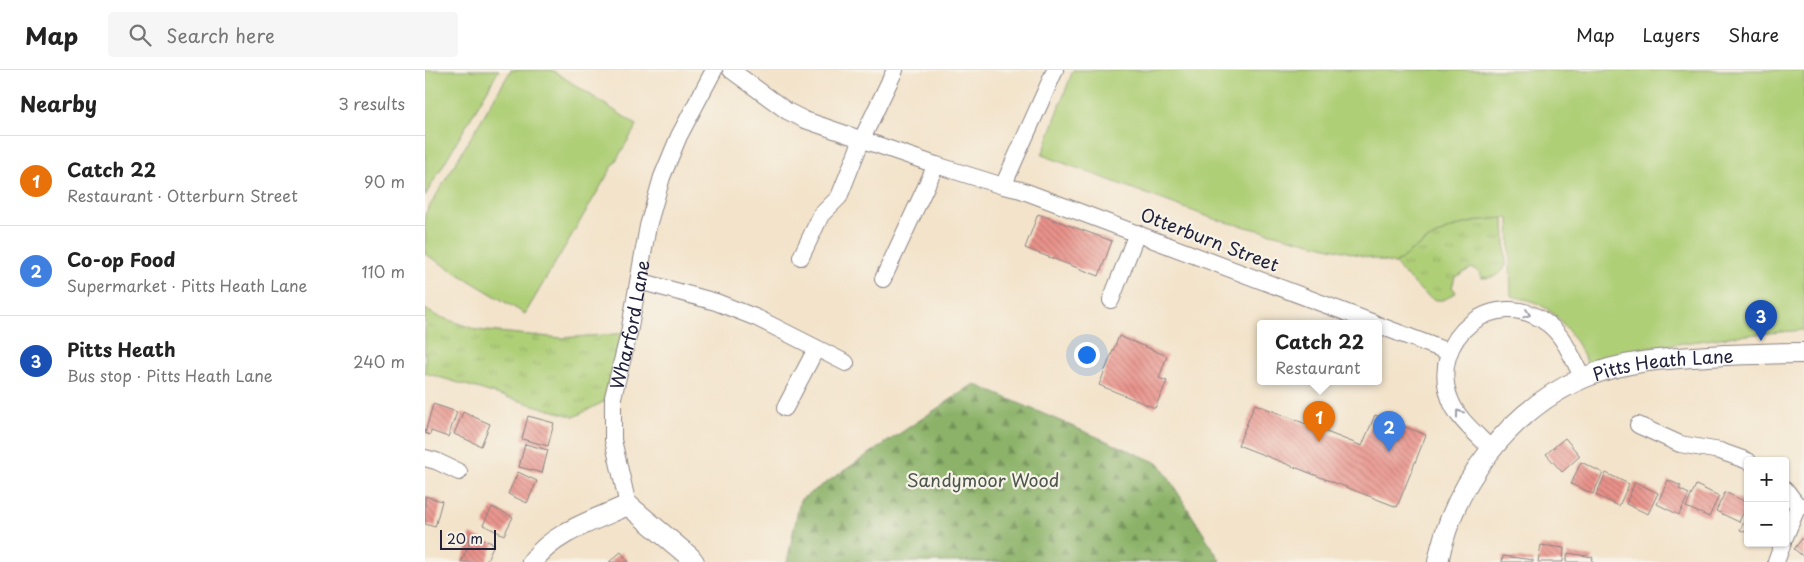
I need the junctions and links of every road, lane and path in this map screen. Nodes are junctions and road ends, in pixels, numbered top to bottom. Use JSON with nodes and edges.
{"nodes":[{"id":1,"x":714,"y":70,"type":"edge"},
{"id":2,"x":731,"y":70,"type":"edge"},
{"id":3,"x":895,"y":70,"type":"edge"},
{"id":4,"x":1055,"y":70,"type":"edge"},
{"id":5,"x":862,"y":139,"type":"junction"},
{"id":6,"x":936,"y":165,"type":"junction"},
{"id":7,"x":1003,"y":186,"type":"junction"},
{"id":8,"x":1137,"y":233,"type":"junction"},
{"id":9,"x":801,"y":257,"type":"dead end"},
{"id":10,"x":883,"y":279,"type":"dead end"},
{"id":11,"x":639,"y":281,"type":"junction"},
{"id":12,"x":1111,"y":300,"type":"dead end"},
{"id":13,"x":1365,"y":320,"type":"edge"},
{"id":14,"x":1382,"y":326,"type":"edge"},
{"id":15,"x":816,"y":349,"type":"junction"},
{"id":16,"x":1449,"y":352,"type":"junction"},
{"id":17,"x":1804,"y":353,"type":"edge"},
{"id":18,"x":846,"y":363,"type":"dead end"},
{"id":19,"x":1583,"y":378,"type":"junction"},
{"id":20,"x":785,"y":408,"type":"dead end"},
{"id":21,"x":1638,"y":425,"type":"dead end"},
{"id":22,"x":1491,"y":449,"type":"junction"},
{"id":23,"x":425,"y":458,"type":"edge"},
{"id":24,"x":1744,"y":460,"type":"edge"},
{"id":25,"x":459,"y":472,"type":"dead end"},
{"id":26,"x":1789,"y":493,"type":"edge"},
{"id":27,"x":628,"y":505,"type":"junction"},
{"id":28,"x":1801,"y":506,"type":"edge"},
{"id":29,"x":1789,"y":530,"type":"edge"},
{"id":30,"x":1782,"y":547,"type":"edge"},
{"id":31,"x":532,"y":562,"type":"edge"},
{"id":32,"x":694,"y":562,"type":"edge"},
{"id":33,"x":1438,"y":562,"type":"edge"},
{"id":34,"x":1776,"y":562,"type":"edge"}],
"edges":[{"from":1,"to":11,"type":"street","name":"Wharford Lane"},
{"from":2,"to":5,"type":"street","name":"Otterburn Street"},
{"from":3,"to":5,"type":"street"},
{"from":4,"to":7,"type":"street"},
{"from":5,"to":6,"type":"street","name":"Otterburn Street"},
{"from":5,"to":9,"type":"street"},
{"from":6,"to":7,"type":"street","name":"Otterburn Street"},
{"from":6,"to":10,"type":"street"},
{"from":7,"to":8,"type":"street","name":"Otterburn Street"},
{"from":8,"to":12,"type":"street"},
{"from":8,"to":13,"type":"street","name":"Otterburn Street"},
{"from":11,"to":15,"type":"street"},
{"from":11,"to":27,"type":"street","name":"Wharford Lane"},
{"from":14,"to":16,"type":"street","name":"Otterburn Street"},
{"from":15,"to":18,"type":"street"},
{"from":15,"to":20,"type":"street"},
{"from":16,"to":19,"type":"street","name":"Pitts Heath Lane","one_way":true},
{"from":22,"to":16,"type":"street","name":"Pitts Heath Lane","one_way":true},
{"from":17,"to":19,"type":"street","name":"Pitts Heath Lane"},
{"from":19,"to":22,"type":"street","name":"Pitts Heath Lane"},
{"from":21,"to":24,"type":"street"},
{"from":22,"to":33,"type":"street","name":"Pitts Heath Lane"},
{"from":23,"to":25,"type":"street"},
{"from":26,"to":28,"type":"street"},
{"from":27,"to":31,"type":"street"},
{"from":27,"to":32,"type":"street"},
{"from":28,"to":29,"type":"street"},
{"from":30,"to":34,"type":"street"}]}
